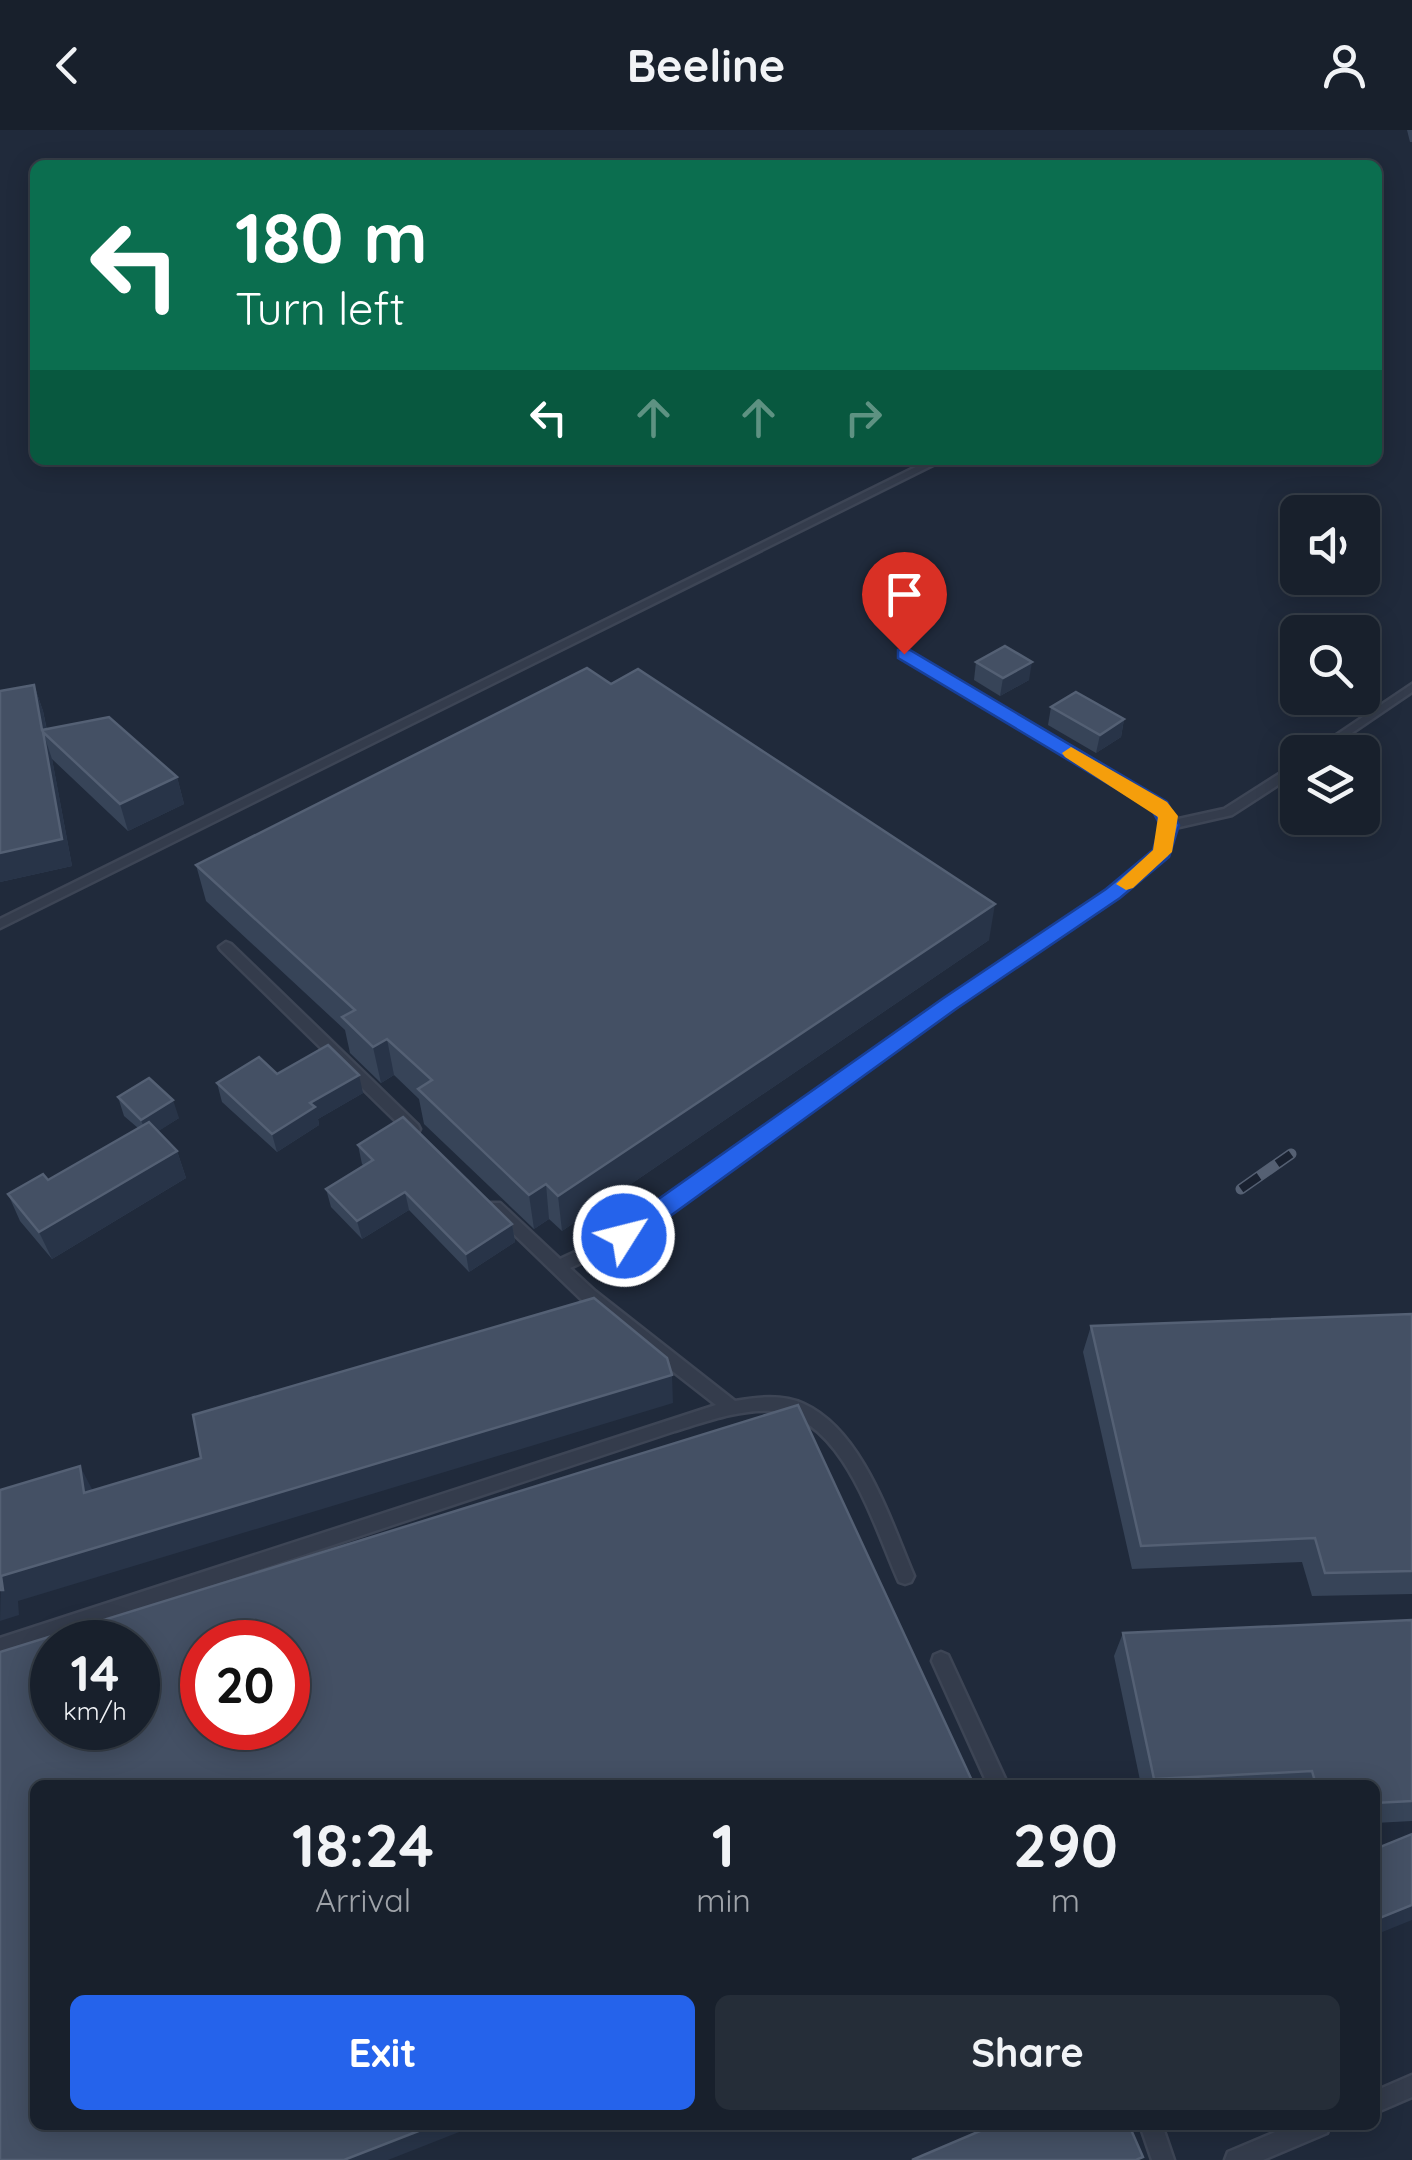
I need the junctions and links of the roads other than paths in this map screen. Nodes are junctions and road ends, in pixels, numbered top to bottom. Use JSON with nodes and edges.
{"nodes":[{"id":1,"x":928,"y":465,"type":"edge"},
{"id":2,"x":904,"y":654,"type":"dead end"},
{"id":3,"x":1412,"y":687,"type":"edge"},
{"id":4,"x":1343,"y":735,"type":"edge"},
{"id":5,"x":1280,"y":778,"type":"edge"},
{"id":6,"x":1170,"y":825,"type":"junction"},
{"id":7,"x":0,"y":924,"type":"edge"},
{"id":8,"x":226,"y":947,"type":"dead end"},
{"id":9,"x":428,"y":1143,"type":"edge"},
{"id":10,"x":485,"y":1198,"type":"edge"},
{"id":11,"x":557,"y":1267,"type":"junction"},
{"id":12,"x":732,"y":1408,"type":"junction"},
{"id":13,"x":905,"y":1576,"type":"dead end"},
{"id":14,"x":0,"y":1647,"type":"edge"},
{"id":15,"x":942,"y":1661,"type":"dead end"},
{"id":16,"x":996,"y":1780,"type":"edge"},
{"id":17,"x":1412,"y":2086,"type":"edge"},
{"id":18,"x":1380,"y":2100,"type":"edge"},
{"id":19,"x":1153,"y":2130,"type":"edge"},
{"id":20,"x":1307,"y":2130,"type":"edge"},
{"id":21,"x":1163,"y":2160,"type":"edge"},
{"id":22,"x":1236,"y":2160,"type":"edge"}],
"edges":[{"from":1,"to":7,"type":"lane"},
{"from":2,"to":6,"type":"lane"},
{"from":3,"to":4,"type":"lane"},
{"from":5,"to":6,"type":"lane"},
{"from":6,"to":11,"type":"lane"},
{"from":8,"to":9,"type":"lane"},
{"from":10,"to":11,"type":"lane"},
{"from":11,"to":12,"type":"lane"},
{"from":12,"to":13,"type":"lane"},
{"from":12,"to":14,"type":"lane"},
{"from":15,"to":16,"type":"lane"},
{"from":17,"to":18,"type":"lane"},
{"from":19,"to":21,"type":"lane"},
{"from":20,"to":22,"type":"lane"}]}
